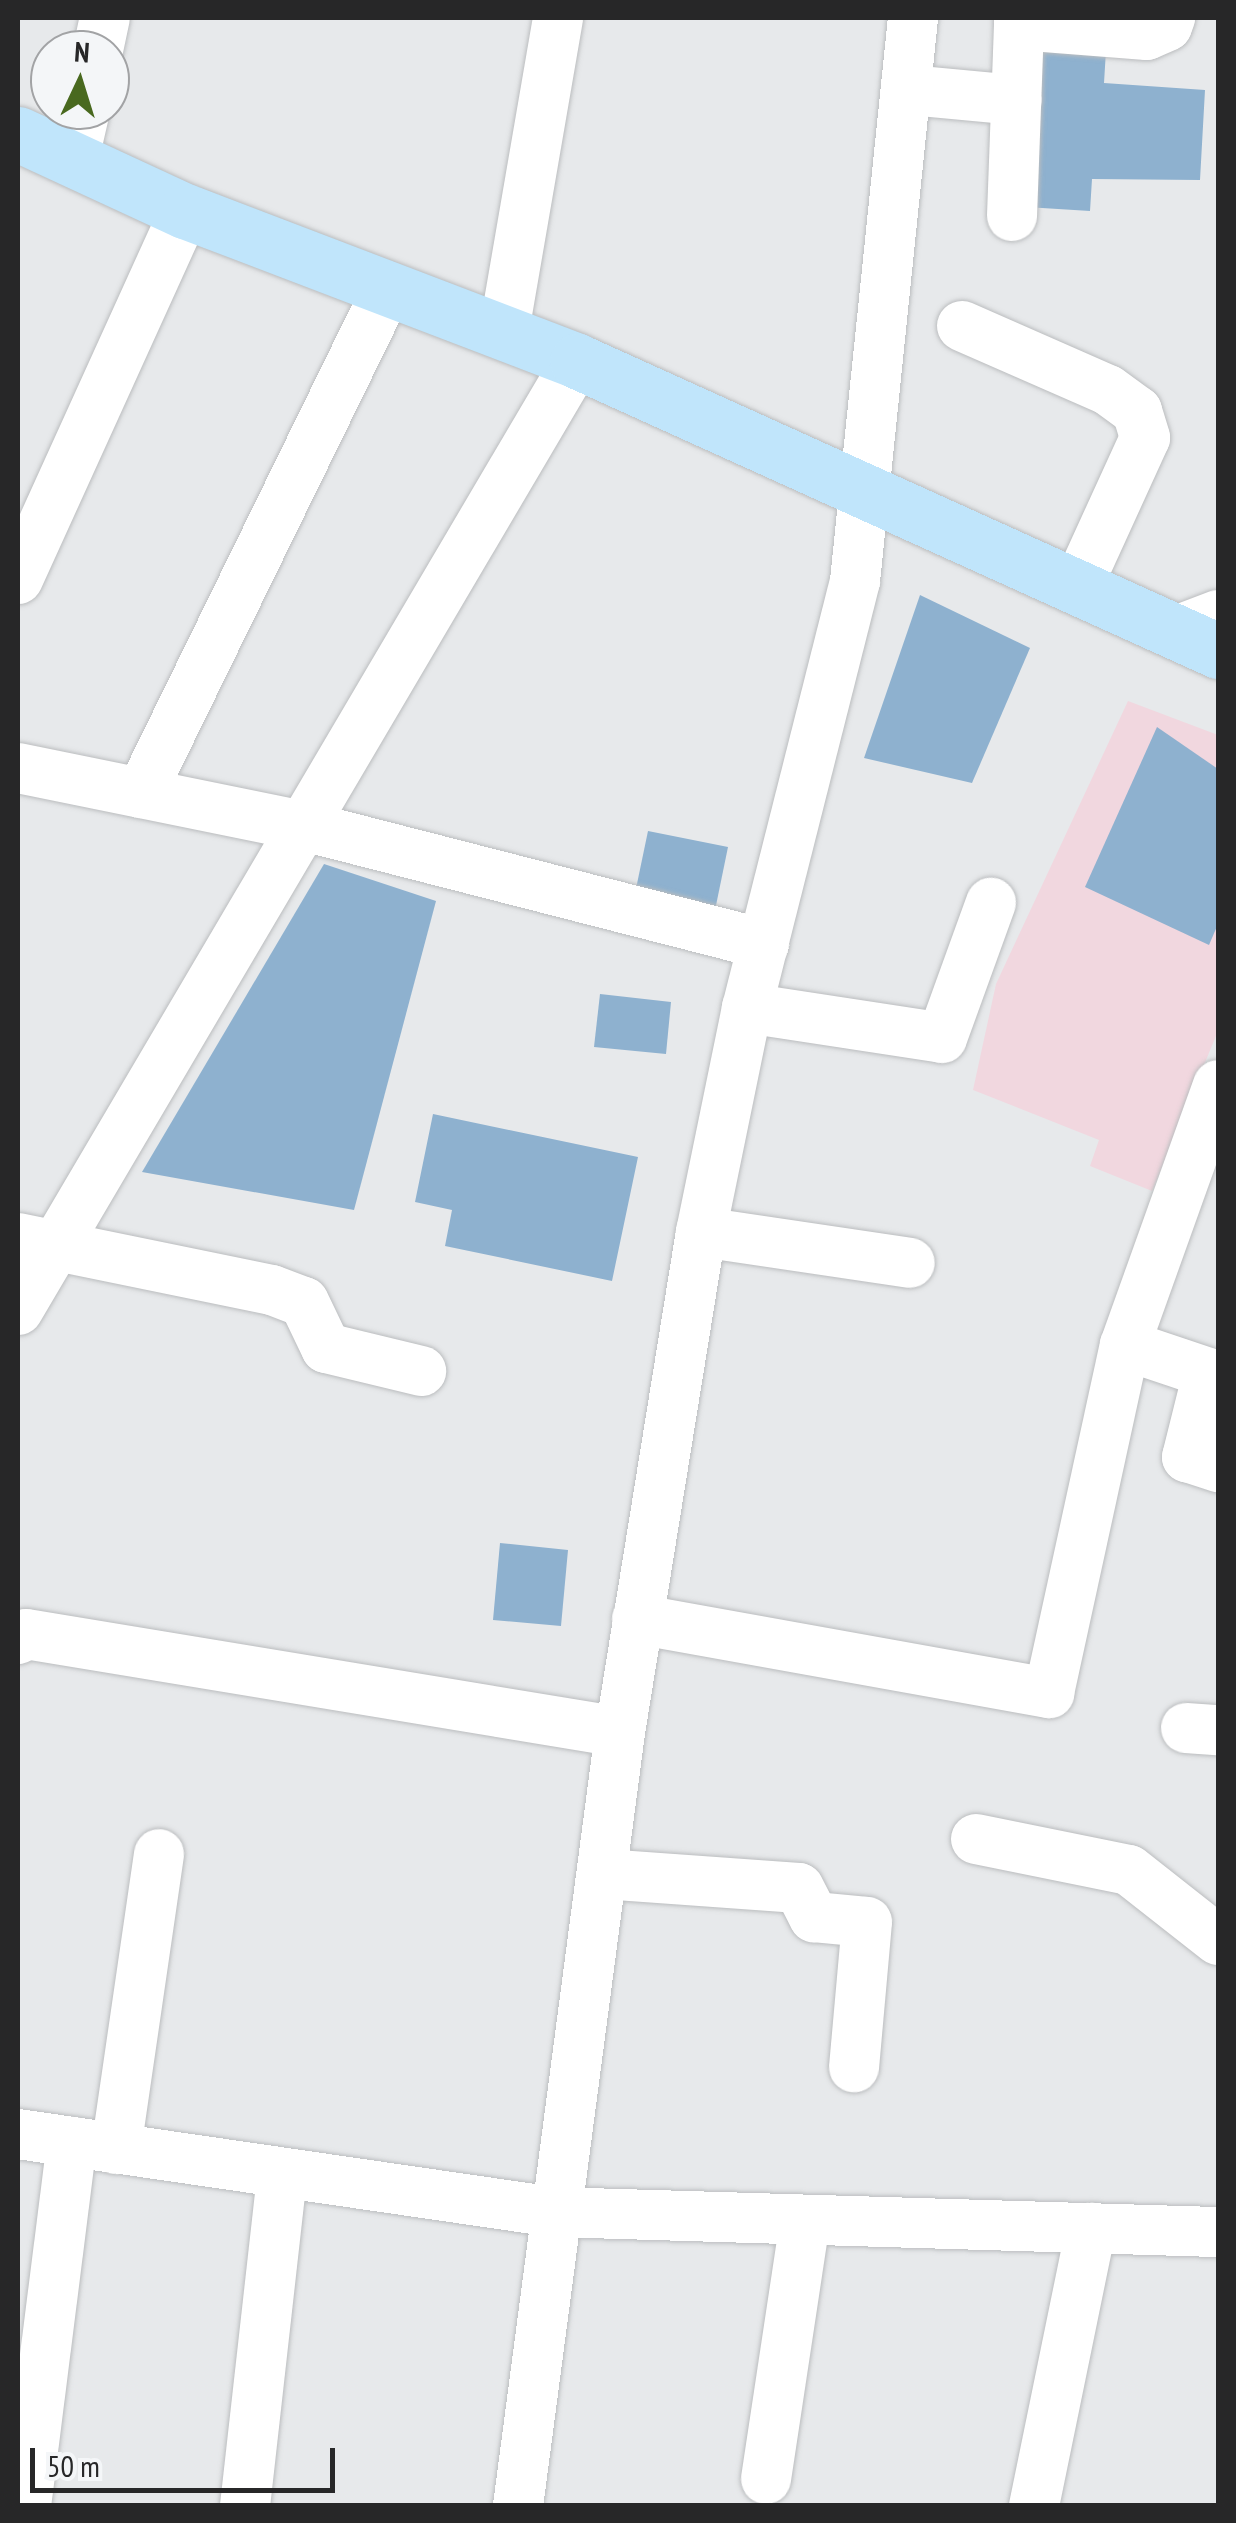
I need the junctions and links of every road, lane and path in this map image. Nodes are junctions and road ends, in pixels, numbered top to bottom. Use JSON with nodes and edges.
{"nodes":[{"id":1,"x":558,"y":18,"type":"edge"},
{"id":2,"x":914,"y":18,"type":"edge"},
{"id":3,"x":1170,"y":18,"type":"edge"},
{"id":4,"x":1019,"y":22,"type":"edge"},
{"id":5,"x":910,"y":90,"type":"junction"},
{"id":6,"x":1017,"y":100,"type":"junction"},
{"id":7,"x":18,"y":134,"type":"edge"},
{"id":8,"x":80,"y":134,"type":"edge"},
{"id":9,"x":185,"y":211,"type":"junction"},
{"id":10,"x":1012,"y":216,"type":"dead end"},
{"id":11,"x":388,"y":288,"type":"junction"},
{"id":12,"x":962,"y":326,"type":"dead end"},
{"id":13,"x":504,"y":330,"type":"junction"},
{"id":14,"x":577,"y":361,"type":"junction"},
{"id":15,"x":864,"y":490,"type":"junction"},
{"id":16,"x":18,"y":580,"type":"edge"},
{"id":17,"x":1077,"y":586,"type":"junction"},
{"id":18,"x":1204,"y":632,"type":"edge"},
{"id":19,"x":18,"y":768,"type":"edge"},
{"id":20,"x":141,"y":793,"type":"junction"},
{"id":21,"x":304,"y":826,"type":"junction"},
{"id":22,"x":992,"y":904,"type":"dead end"},
{"id":23,"x":764,"y":944,"type":"junction"},
{"id":24,"x":748,"y":1008,"type":"junction"},
{"id":25,"x":1218,"y":1085,"type":"edge"},
{"id":26,"x":701,"y":1232,"type":"junction"},
{"id":27,"x":36,"y":1242,"type":"edge"},
{"id":28,"x":910,"y":1263,"type":"dead end"},
{"id":29,"x":18,"y":1310,"type":"edge"},
{"id":30,"x":1124,"y":1345,"type":"junction"},
{"id":31,"x":421,"y":1371,"type":"dead end"},
{"id":32,"x":1218,"y":1467,"type":"edge"},
{"id":33,"x":638,"y":1618,"type":"junction"},
{"id":34,"x":18,"y":1640,"type":"edge"},
{"id":35,"x":620,"y":1732,"type":"junction"},
{"id":36,"x":976,"y":1839,"type":"dead end"},
{"id":37,"x":160,"y":1854,"type":"dead end"},
{"id":38,"x":603,"y":1874,"type":"junction"},
{"id":39,"x":1218,"y":1940,"type":"edge"},
{"id":40,"x":854,"y":2067,"type":"dead end"},
{"id":41,"x":18,"y":2134,"type":"edge"},
{"id":42,"x":94,"y":2146,"type":"junction"},
{"id":43,"x":282,"y":2175,"type":"junction"},
{"id":44,"x":554,"y":2212,"type":"junction"},
{"id":45,"x":806,"y":2221,"type":"junction"},
{"id":46,"x":1090,"y":2228,"type":"junction"},
{"id":47,"x":1218,"y":2232,"type":"edge"},
{"id":48,"x":766,"y":2479,"type":"dead end"},
{"id":49,"x":26,"y":2506,"type":"edge"},
{"id":50,"x":244,"y":2506,"type":"edge"},
{"id":51,"x":518,"y":2506,"type":"edge"},
{"id":52,"x":1034,"y":2506,"type":"edge"}],
"edges":[{"from":1,"to":13,"type":"street"},
{"from":2,"to":5,"type":"street"},
{"from":3,"to":4,"type":"street"},
{"from":4,"to":6,"type":"street"},
{"from":5,"to":6,"type":"street"},
{"from":5,"to":15,"type":"street"},
{"from":6,"to":10,"type":"street"},
{"from":7,"to":8,"type":"main road"},
{"from":8,"to":9,"type":"main road"},
{"from":9,"to":11,"type":"main road"},
{"from":9,"to":16,"type":"street"},
{"from":11,"to":13,"type":"main road"},
{"from":11,"to":20,"type":"street"},
{"from":12,"to":17,"type":"street"},
{"from":13,"to":14,"type":"main road"},
{"from":14,"to":15,"type":"main road"},
{"from":14,"to":21,"type":"street"},
{"from":15,"to":17,"type":"main road"},
{"from":15,"to":23,"type":"street"},
{"from":17,"to":18,"type":"main road"},
{"from":19,"to":20,"type":"street"},
{"from":20,"to":21,"type":"street"},
{"from":21,"to":23,"type":"street"},
{"from":21,"to":27,"type":"street"},
{"from":22,"to":24,"type":"street"},
{"from":23,"to":24,"type":"street"},
{"from":24,"to":26,"type":"street"},
{"from":25,"to":30,"type":"street"},
{"from":26,"to":28,"type":"street"},
{"from":26,"to":33,"type":"street"},
{"from":27,"to":29,"type":"street"},
{"from":27,"to":31,"type":"street"},
{"from":30,"to":32,"type":"street"},
{"from":30,"to":33,"type":"street"},
{"from":33,"to":35,"type":"street"},
{"from":34,"to":35,"type":"street"},
{"from":35,"to":38,"type":"street"},
{"from":36,"to":39,"type":"street"},
{"from":37,"to":42,"type":"street"},
{"from":38,"to":40,"type":"street"},
{"from":38,"to":44,"type":"street"},
{"from":41,"to":42,"type":"street"},
{"from":42,"to":43,"type":"street"},
{"from":42,"to":49,"type":"street"},
{"from":43,"to":44,"type":"street"},
{"from":43,"to":50,"type":"street"},
{"from":44,"to":45,"type":"street"},
{"from":44,"to":51,"type":"street"},
{"from":45,"to":46,"type":"street"},
{"from":45,"to":48,"type":"street"},
{"from":46,"to":47,"type":"street"},
{"from":46,"to":52,"type":"street"}]}
